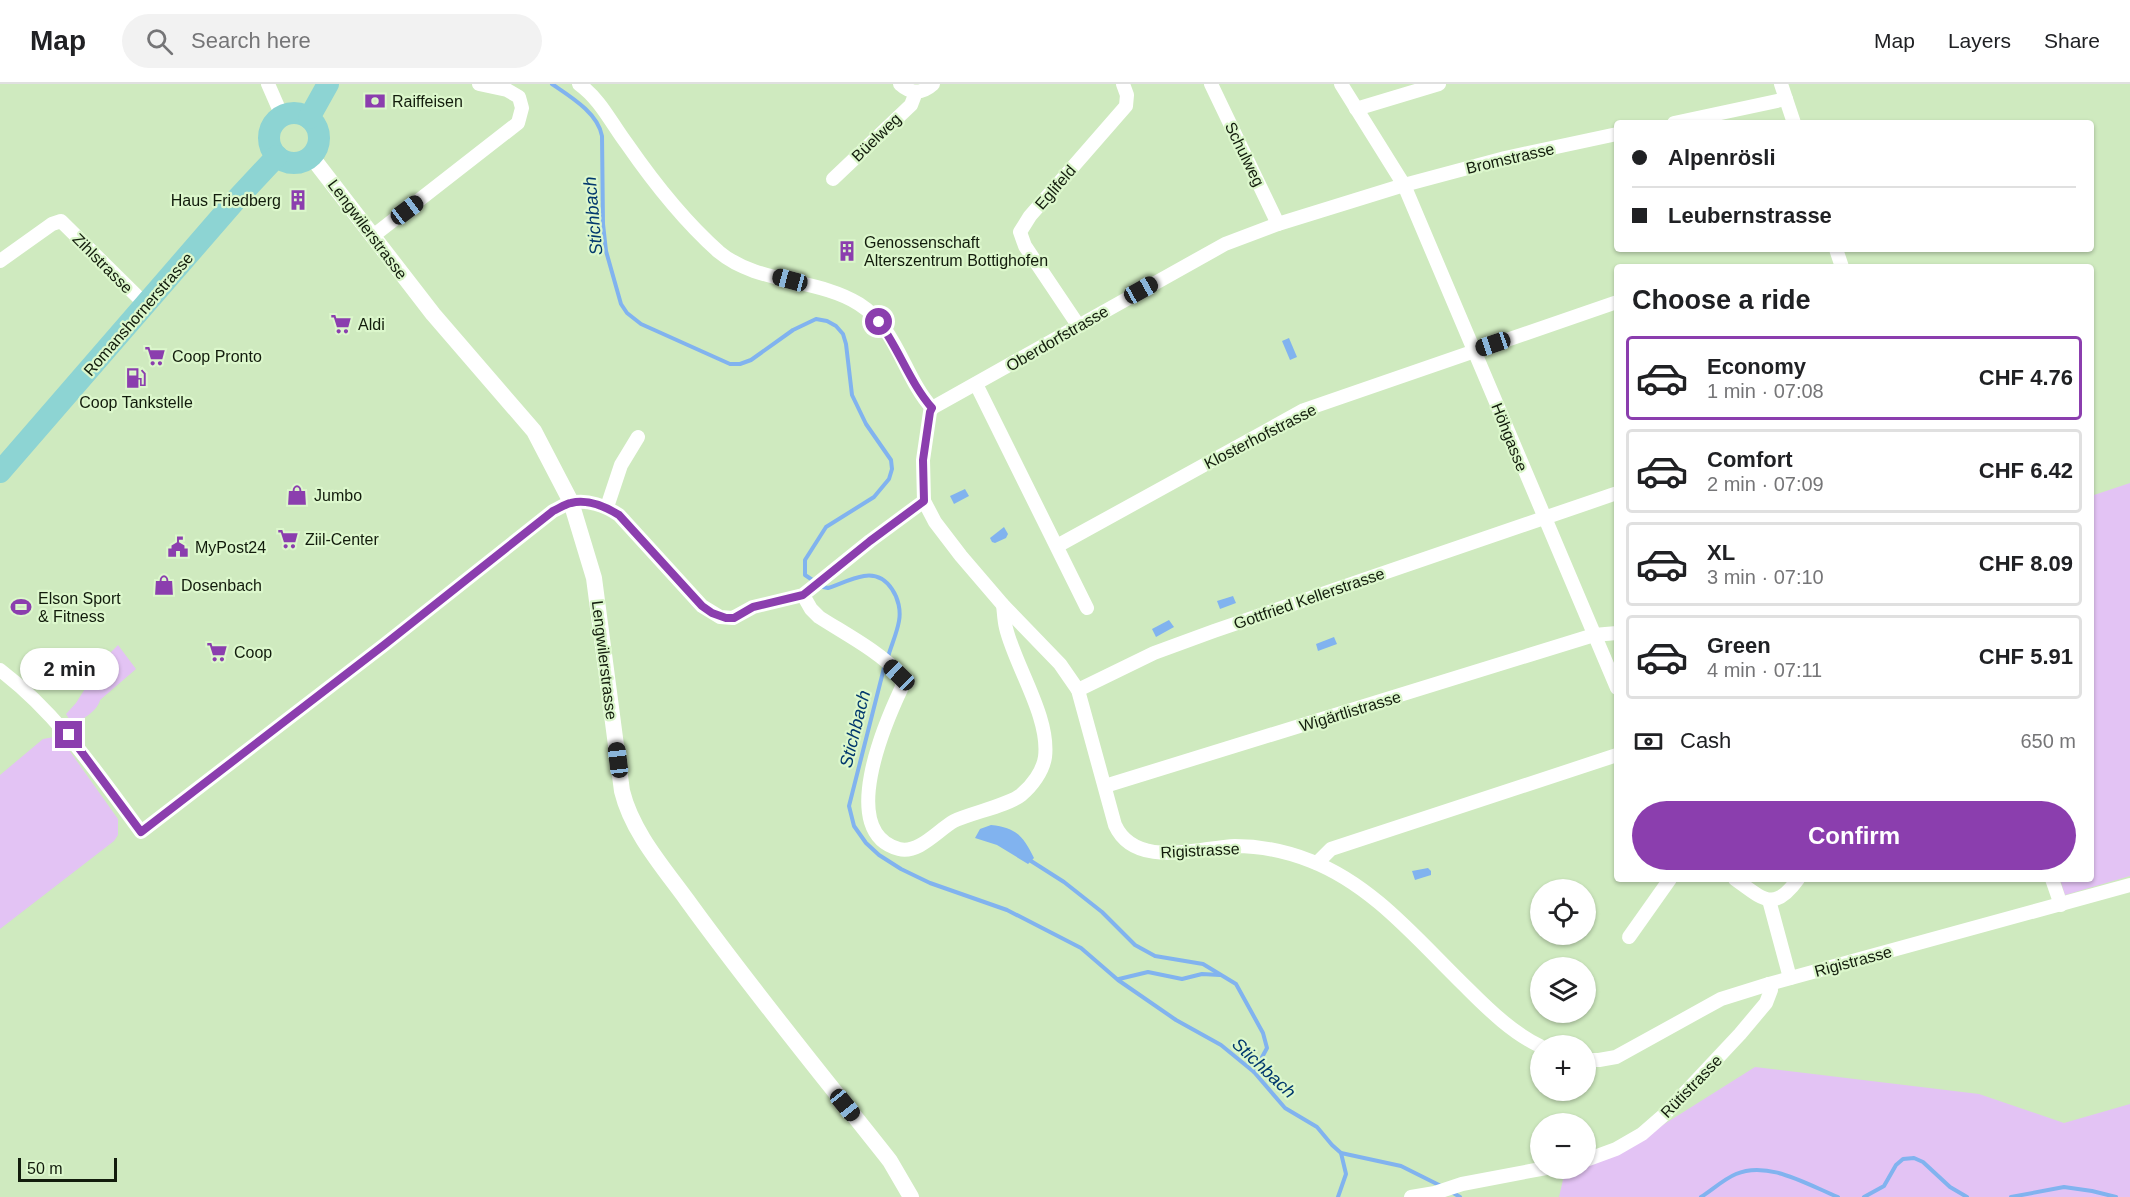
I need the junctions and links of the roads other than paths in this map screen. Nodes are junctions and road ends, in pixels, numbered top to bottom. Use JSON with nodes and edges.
{"nodes":[{"id":1,"x":268,"y":84,"type":"edge"},
{"id":2,"x":328,"y":84,"type":"edge"},
{"id":3,"x":479,"y":84,"type":"edge"},
{"id":4,"x":579,"y":84,"type":"edge"},
{"id":5,"x":900,"y":84,"type":"edge"},
{"id":6,"x":933,"y":84,"type":"edge"},
{"id":7,"x":1123,"y":84,"type":"edge"},
{"id":8,"x":1211,"y":84,"type":"edge"},
{"id":9,"x":1341,"y":84,"type":"edge"},
{"id":10,"x":1439,"y":84,"type":"edge"},
{"id":11,"x":1781,"y":84,"type":"edge"},
{"id":12,"x":916,"y":92,"type":"junction"},
{"id":13,"x":1786,"y":99,"type":"junction"},
{"id":14,"x":1356,"y":109,"type":"junction"},
{"id":15,"x":282,"y":116,"type":"junction"},
{"id":16,"x":309,"y":118,"type":"junction"},
{"id":17,"x":1688,"y":120,"type":"edge"},
{"id":18,"x":1793,"y":120,"type":"edge"},
{"id":19,"x":1614,"y":135,"type":"edge"},
{"id":20,"x":277,"y":156,"type":"junction"},
{"id":21,"x":311,"y":156,"type":"junction"},
{"id":22,"x":833,"y":179,"type":"dead end"},
{"id":23,"x":1404,"y":185,"type":"junction"},
{"id":24,"x":1278,"y":224,"type":"junction"},
{"id":25,"x":373,"y":236,"type":"junction"},
{"id":26,"x":0,"y":261,"type":"edge"},
{"id":27,"x":1614,"y":303,"type":"edge"},
{"id":28,"x":146,"y":305,"type":"junction"},
{"id":29,"x":1078,"y":325,"type":"junction"},
{"id":30,"x":1474,"y":351,"type":"junction"},
{"id":31,"x":976,"y":384,"type":"junction"},
{"id":32,"x":932,"y":408,"type":"junction"},
{"id":33,"x":638,"y":437,"type":"dead end"},
{"id":34,"x":0,"y":472,"type":"edge"},
{"id":35,"x":1614,"y":494,"type":"edge"},
{"id":36,"x":924,"y":501,"type":"junction"},
{"id":37,"x":572,"y":502,"type":"junction"},
{"id":38,"x":607,"y":507,"type":"junction"},
{"id":39,"x":1544,"y":518,"type":"junction"},
{"id":40,"x":1057,"y":546,"type":"junction"},
{"id":41,"x":808,"y":592,"type":"junction"},
{"id":42,"x":1003,"y":605,"type":"junction"},
{"id":43,"x":1087,"y":608,"type":"dead end"},
{"id":44,"x":1614,"y":633,"type":"edge"},
{"id":45,"x":1594,"y":635,"type":"junction"},
{"id":46,"x":0,"y":670,"type":"edge"},
{"id":47,"x":1614,"y":681,"type":"edge"},
{"id":48,"x":1078,"y":690,"type":"junction"},
{"id":49,"x":1614,"y":757,"type":"edge"},
{"id":50,"x":1105,"y":786,"type":"junction"},
{"id":51,"x":1317,"y":863,"type":"junction"},
{"id":52,"x":1668,"y":882,"type":"edge"},
{"id":53,"x":1739,"y":882,"type":"edge"},
{"id":54,"x":1796,"y":882,"type":"edge"},
{"id":55,"x":2053,"y":882,"type":"edge"},
{"id":56,"x":2130,"y":885,"type":"edge"},
{"id":57,"x":1769,"y":900,"type":"junction"},
{"id":58,"x":2061,"y":905,"type":"junction"},
{"id":59,"x":1629,"y":937,"type":"dead end"},
{"id":60,"x":1790,"y":978,"type":"junction"},
{"id":61,"x":1769,"y":984,"type":"junction"},
{"id":62,"x":1530,"y":1040,"type":"edge"},
{"id":63,"x":1596,"y":1060,"type":"edge"},
{"id":64,"x":1596,"y":1156,"type":"edge"},
{"id":65,"x":1530,"y":1171,"type":"edge"},
{"id":66,"x":911,"y":1197,"type":"edge"},
{"id":67,"x":1411,"y":1197,"type":"edge"}],
"edges":[{"from":1,"to":15,"type":"street"},
{"from":2,"to":16,"type":"main road"},
{"from":3,"to":25,"type":"street"},
{"from":4,"to":32,"type":"street"},
{"from":5,"to":12,"type":"street"},
{"from":6,"to":12,"type":"street"},
{"from":7,"to":29,"type":"street","name":"Eglifeld"},
{"from":8,"to":24,"type":"street","name":"Schulweg"},
{"from":9,"to":14,"type":"street","name":"Höhgasse"},
{"from":10,"to":14,"type":"street"},
{"from":11,"to":13,"type":"street"},
{"from":12,"to":22,"type":"street","name":"Büelweg"},
{"from":13,"to":17,"type":"street"},
{"from":13,"to":18,"type":"street"},
{"from":14,"to":23,"type":"street","name":"Höhgasse"},
{"from":15,"to":16,"type":"main road"},
{"from":15,"to":20,"type":"main road"},
{"from":16,"to":21,"type":"main road"},
{"from":19,"to":23,"type":"street","name":"Bromstrasse"},
{"from":20,"to":21,"type":"main road"},
{"from":20,"to":28,"type":"main road","name":"Romanshornerstrasse"},
{"from":21,"to":25,"type":"street","name":"Lengwilerstrasse"},
{"from":23,"to":24,"type":"street","name":"Oberdorfstrasse"},
{"from":23,"to":30,"type":"street","name":"Höhgasse"},
{"from":24,"to":29,"type":"street","name":"Oberdorfstrasse"},
{"from":25,"to":37,"type":"street","name":"Lengwilerstrasse"},
{"from":26,"to":28,"type":"street","name":"Zihlstrasse"},
{"from":27,"to":30,"type":"street","name":"Klosterhofstrasse"},
{"from":28,"to":34,"type":"main road","name":"Romanshornerstrasse"},
{"from":29,"to":31,"type":"street","name":"Oberdorfstrasse"},
{"from":30,"to":39,"type":"street","name":"Höhgasse"},
{"from":30,"to":40,"type":"street","name":"Klosterhofstrasse"},
{"from":31,"to":32,"type":"street","name":"Oberdorfstrasse"},
{"from":31,"to":40,"type":"street"},
{"from":32,"to":36,"type":"street"},
{"from":33,"to":38,"type":"street"},
{"from":35,"to":39,"type":"street","name":"Gottfried Kellerstrasse"},
{"from":36,"to":41,"type":"street"},
{"from":36,"to":42,"type":"street","name":"Rigistrasse"},
{"from":37,"to":38,"type":"street"},
{"from":37,"to":46,"type":"street"},
{"from":37,"to":66,"type":"street","name":"Lengwilerstrasse"},
{"from":38,"to":41,"type":"street"},
{"from":39,"to":45,"type":"street","name":"Höhgasse"},
{"from":39,"to":48,"type":"street","name":"Gottfried Kellerstrasse"},
{"from":40,"to":43,"type":"street"},
{"from":41,"to":42,"type":"street"},
{"from":42,"to":48,"type":"street","name":"Rigistrasse"},
{"from":44,"to":45,"type":"street","name":"Wigärtlistrasse"},
{"from":45,"to":47,"type":"street","name":"Höhgasse"},
{"from":45,"to":50,"type":"street","name":"Wigärtlistrasse"},
{"from":48,"to":50,"type":"street","name":"Rigistrasse"},
{"from":49,"to":51,"type":"street"},
{"from":50,"to":51,"type":"street","name":"Rigistrasse"},
{"from":51,"to":62,"type":"street","name":"Rigistrasse"},
{"from":52,"to":59,"type":"street"},
{"from":53,"to":57,"type":"street"},
{"from":54,"to":57,"type":"street"},
{"from":55,"to":58,"type":"street"},
{"from":56,"to":58,"type":"street","name":"Rigistrasse"},
{"from":57,"to":60,"type":"street"},
{"from":58,"to":60,"type":"street","name":"Rigistrasse"},
{"from":60,"to":61,"type":"street","name":"Rigistrasse"},
{"from":61,"to":63,"type":"street","name":"Rigistrasse"},
{"from":61,"to":64,"type":"street","name":"Rütistrasse"},
{"from":65,"to":67,"type":"street"}]}
